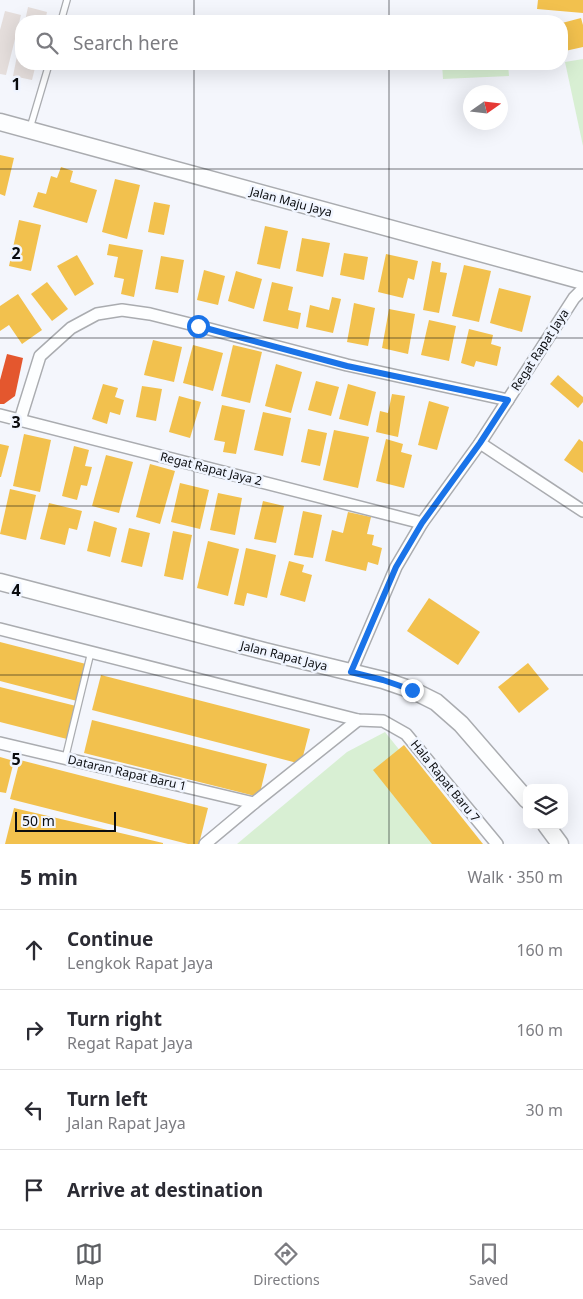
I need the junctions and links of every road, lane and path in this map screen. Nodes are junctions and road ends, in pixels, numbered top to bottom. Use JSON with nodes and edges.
{"nodes":[{"id":1,"x":67,"y":0,"type":"edge"},
{"id":2,"x":63,"y":15,"type":"edge"},
{"id":3,"x":47,"y":70,"type":"edge"},
{"id":4,"x":0,"y":122,"type":"edge"},
{"id":5,"x":29,"y":130,"type":"junction"},
{"id":6,"x":583,"y":281,"type":"edge"},
{"id":7,"x":583,"y":289,"type":"edge"},
{"id":8,"x":508,"y":400,"type":"junction"},
{"id":9,"x":0,"y":415,"type":"edge"},
{"id":10,"x":20,"y":420,"type":"junction"},
{"id":11,"x":480,"y":443,"type":"junction"},
{"id":12,"x":583,"y":511,"type":"edge"},
{"id":13,"x":422,"y":523,"type":"junction"},
{"id":14,"x":0,"y":582,"type":"edge"},
{"id":15,"x":0,"y":629,"type":"edge"},
{"id":16,"x":91,"y":652,"type":"junction"},
{"id":17,"x":351,"y":672,"type":"junction"},
{"id":18,"x":358,"y":720,"type":"junction"},
{"id":19,"x":0,"y":743,"type":"edge"},
{"id":20,"x":65,"y":759,"type":"junction"},
{"id":21,"x":523,"y":795,"type":"edge"},
{"id":22,"x":254,"y":803,"type":"junction"},
{"id":23,"x":549,"y":829,"type":"edge"},
{"id":24,"x":205,"y":844,"type":"edge"},
{"id":25,"x":496,"y":844,"type":"edge"},
{"id":26,"x":560,"y":844,"type":"edge"}],
"edges":[{"from":1,"to":2,"type":"lane"},
{"from":3,"to":5,"type":"lane"},
{"from":4,"to":5,"type":"street","name":"Jalan Maju Jaya"},
{"from":5,"to":6,"type":"street","name":"Jalan Maju Jaya"},
{"from":7,"to":8,"type":"street","name":"Regat Rapat Jaya"},
{"from":8,"to":10,"type":"street"},
{"from":8,"to":11,"type":"street","name":"Regat Rapat Jaya"},
{"from":9,"to":10,"type":"street","name":"Regat Rapat Jaya 2"},
{"from":10,"to":13,"type":"street","name":"Regat Rapat Jaya 2"},
{"from":11,"to":12,"type":"street"},
{"from":11,"to":13,"type":"street","name":"Regat Rapat Jaya"},
{"from":13,"to":17,"type":"street","name":"Regat Rapat Jaya"},
{"from":14,"to":17,"type":"street","name":"Jalan Rapat Jaya"},
{"from":15,"to":16,"type":"street"},
{"from":16,"to":18,"type":"street"},
{"from":16,"to":20,"type":"lane"},
{"from":17,"to":21,"type":"street","name":"Jalan Rapat Jaya"},
{"from":18,"to":22,"type":"street"},
{"from":18,"to":25,"type":"street","name":"Hala Rapat Baru 7"},
{"from":19,"to":20,"type":"street","name":"Dataran Rapat Baru 1"},
{"from":20,"to":22,"type":"street","name":"Dataran Rapat Baru 1"},
{"from":22,"to":24,"type":"street"},
{"from":23,"to":26,"type":"street"}]}
